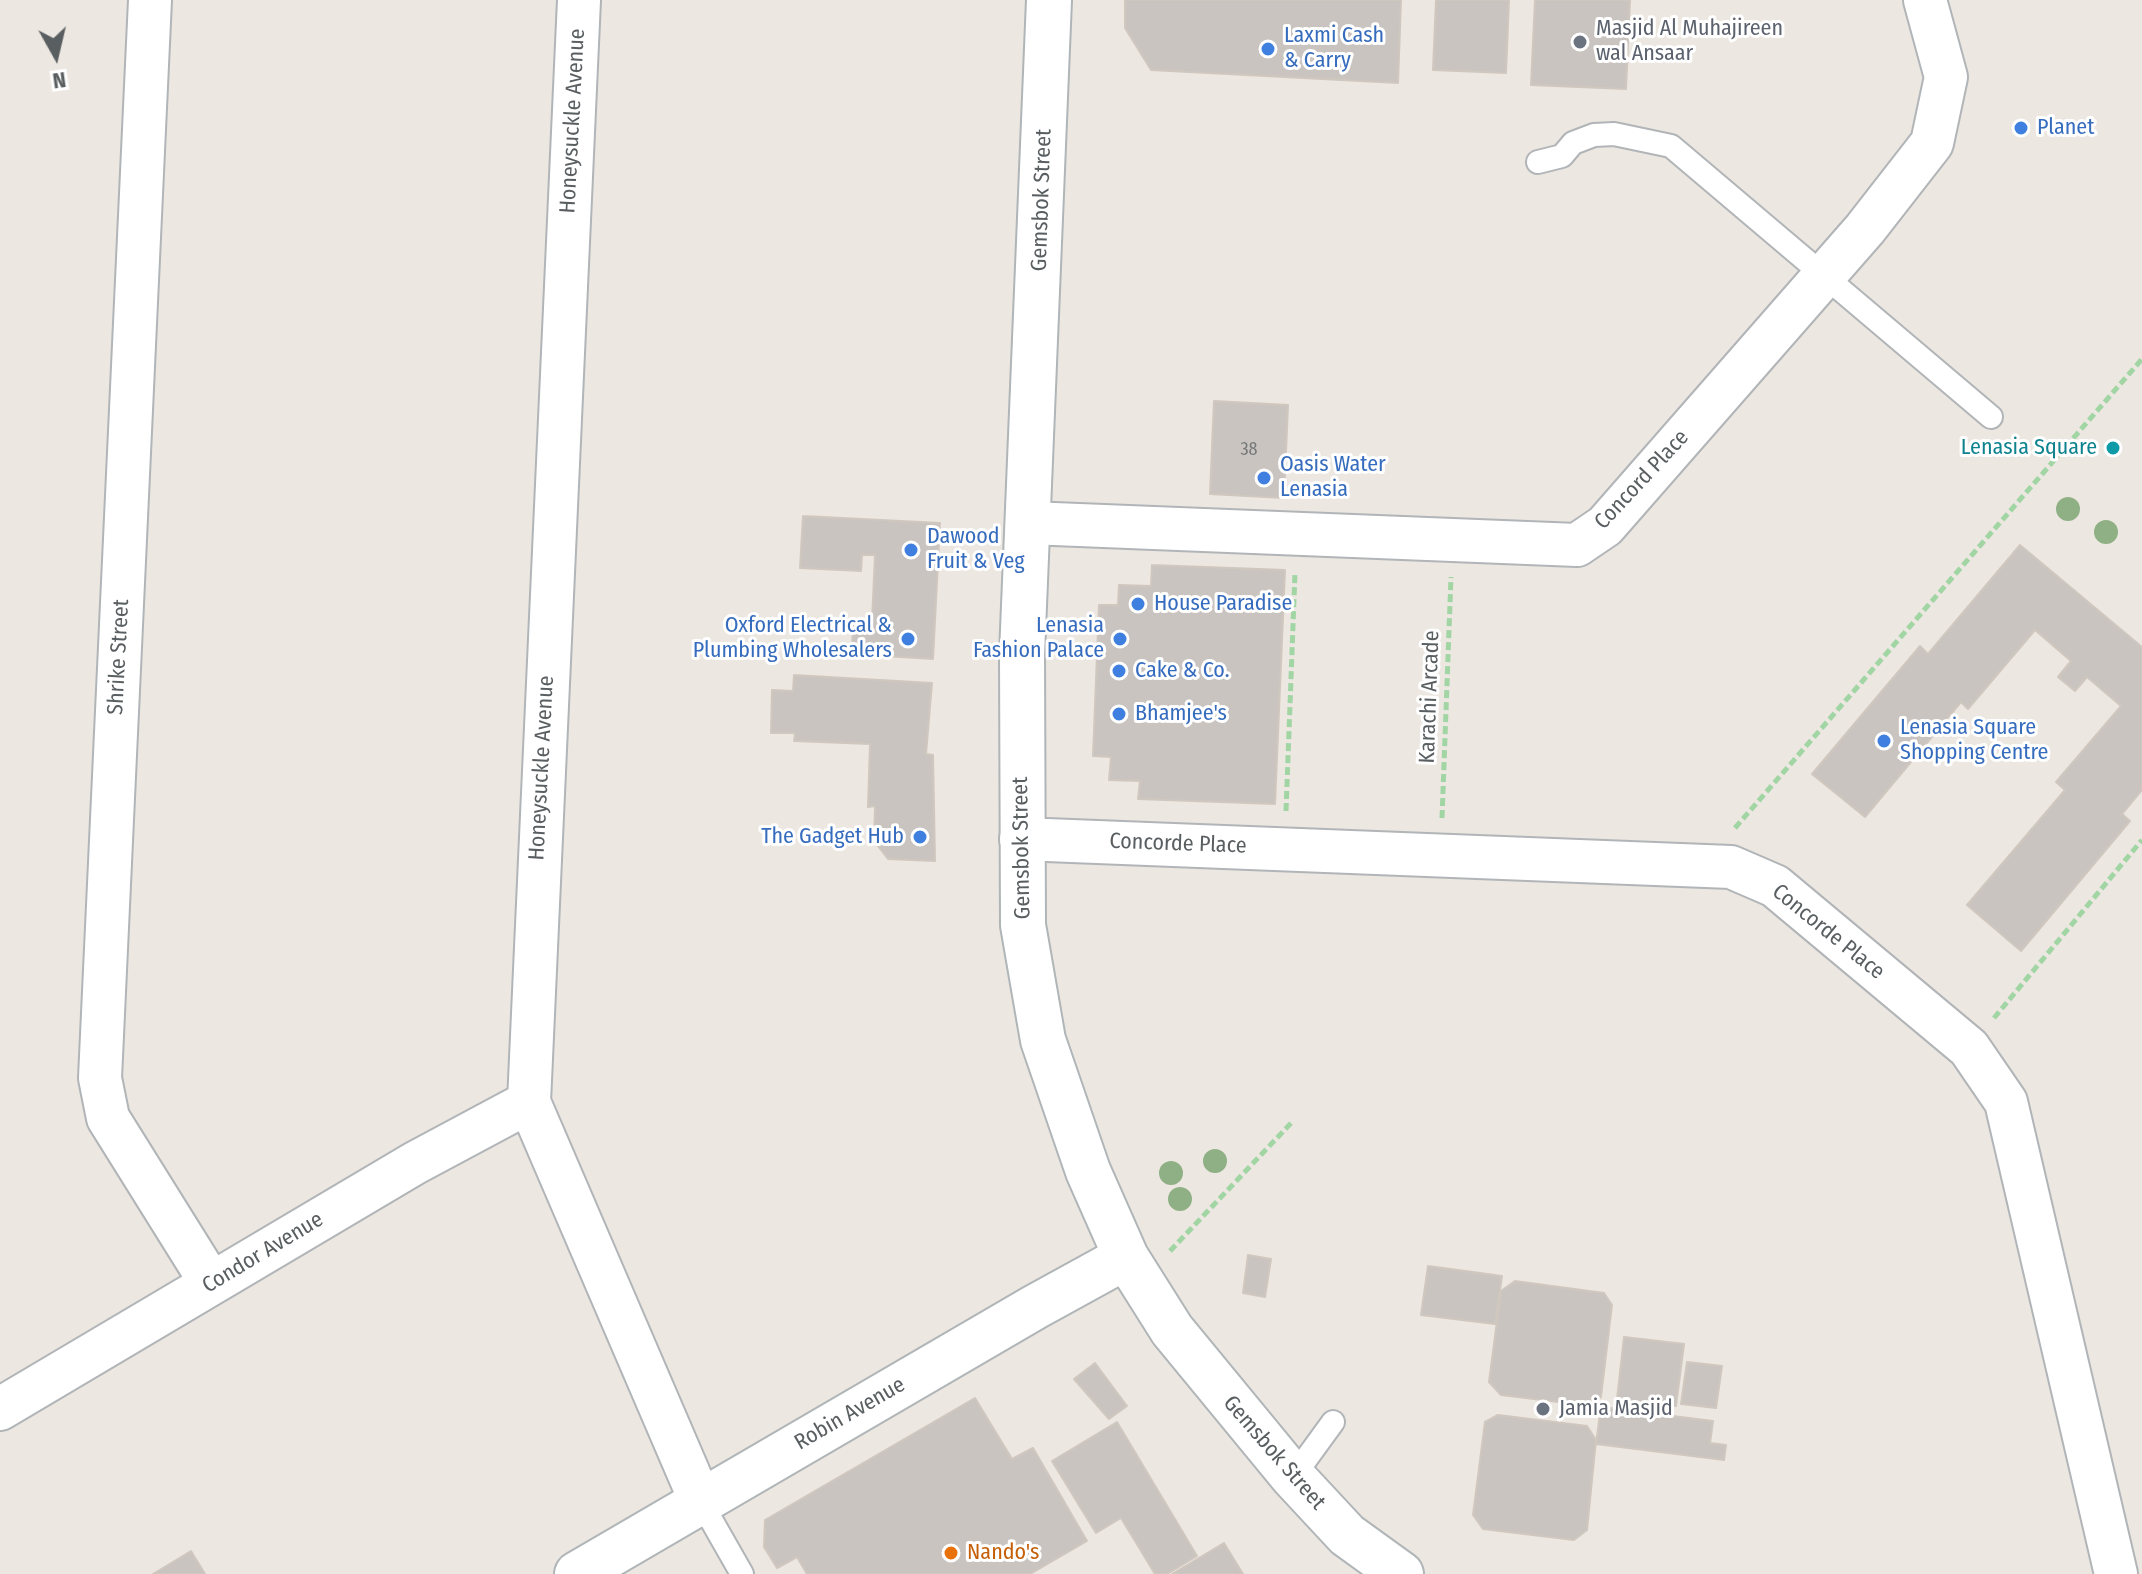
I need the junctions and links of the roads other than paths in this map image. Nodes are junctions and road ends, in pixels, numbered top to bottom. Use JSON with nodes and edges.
{"nodes":[{"id":1,"x":150,"y":0,"type":"edge"},
{"id":2,"x":579,"y":0,"type":"edge"},
{"id":3,"x":1049,"y":0,"type":"edge"},
{"id":4,"x":1925,"y":0,"type":"edge"},
{"id":5,"x":1538,"y":162,"type":"dead end"},
{"id":6,"x":1824,"y":274,"type":"junction"},
{"id":7,"x":1991,"y":417,"type":"dead end"},
{"id":8,"x":1029,"y":523,"type":"junction"},
{"id":9,"x":1021,"y":839,"type":"junction"},
{"id":10,"x":529,"y":1102,"type":"junction"},
{"id":11,"x":1144,"y":1258,"type":"junction"},
{"id":12,"x":211,"y":1283,"type":"junction"},
{"id":13,"x":0,"y":1409,"type":"edge"},
{"id":14,"x":1333,"y":1422,"type":"dead end"},
{"id":15,"x":1293,"y":1477,"type":"junction"},
{"id":16,"x":701,"y":1502,"type":"junction"},
{"id":17,"x":577,"y":1574,"type":"edge"},
{"id":18,"x":742,"y":1574,"type":"edge"},
{"id":19,"x":1401,"y":1574,"type":"edge"},
{"id":20,"x":2116,"y":1574,"type":"edge"}],
"edges":[{"from":1,"to":12,"type":"street","name":"Shrike Street"},
{"from":2,"to":10,"type":"street","name":"Honeysuckle Avenue"},
{"from":3,"to":8,"type":"street","name":"Gemsbok Street"},
{"from":4,"to":6,"type":"street","name":"Concord Place"},
{"from":5,"to":6,"type":"lane"},
{"from":6,"to":7,"type":"lane"},
{"from":6,"to":8,"type":"street","name":"Concord Place"},
{"from":8,"to":9,"type":"street","name":"Gemsbok Street"},
{"from":9,"to":11,"type":"street","name":"Gemsbok Street"},
{"from":9,"to":20,"type":"street","name":"Concorde Place"},
{"from":10,"to":12,"type":"street","name":"Condor Avenue"},
{"from":10,"to":16,"type":"street","name":"Honeysuckle Avenue"},
{"from":11,"to":15,"type":"street","name":"Gemsbok Street"},
{"from":11,"to":16,"type":"street","name":"Robin Avenue"},
{"from":12,"to":13,"type":"street","name":"Condor Avenue"},
{"from":14,"to":15,"type":"lane"},
{"from":15,"to":19,"type":"street","name":"Gemsbok Street"},
{"from":16,"to":17,"type":"street","name":"Robin Avenue"},
{"from":16,"to":18,"type":"lane"}]}
